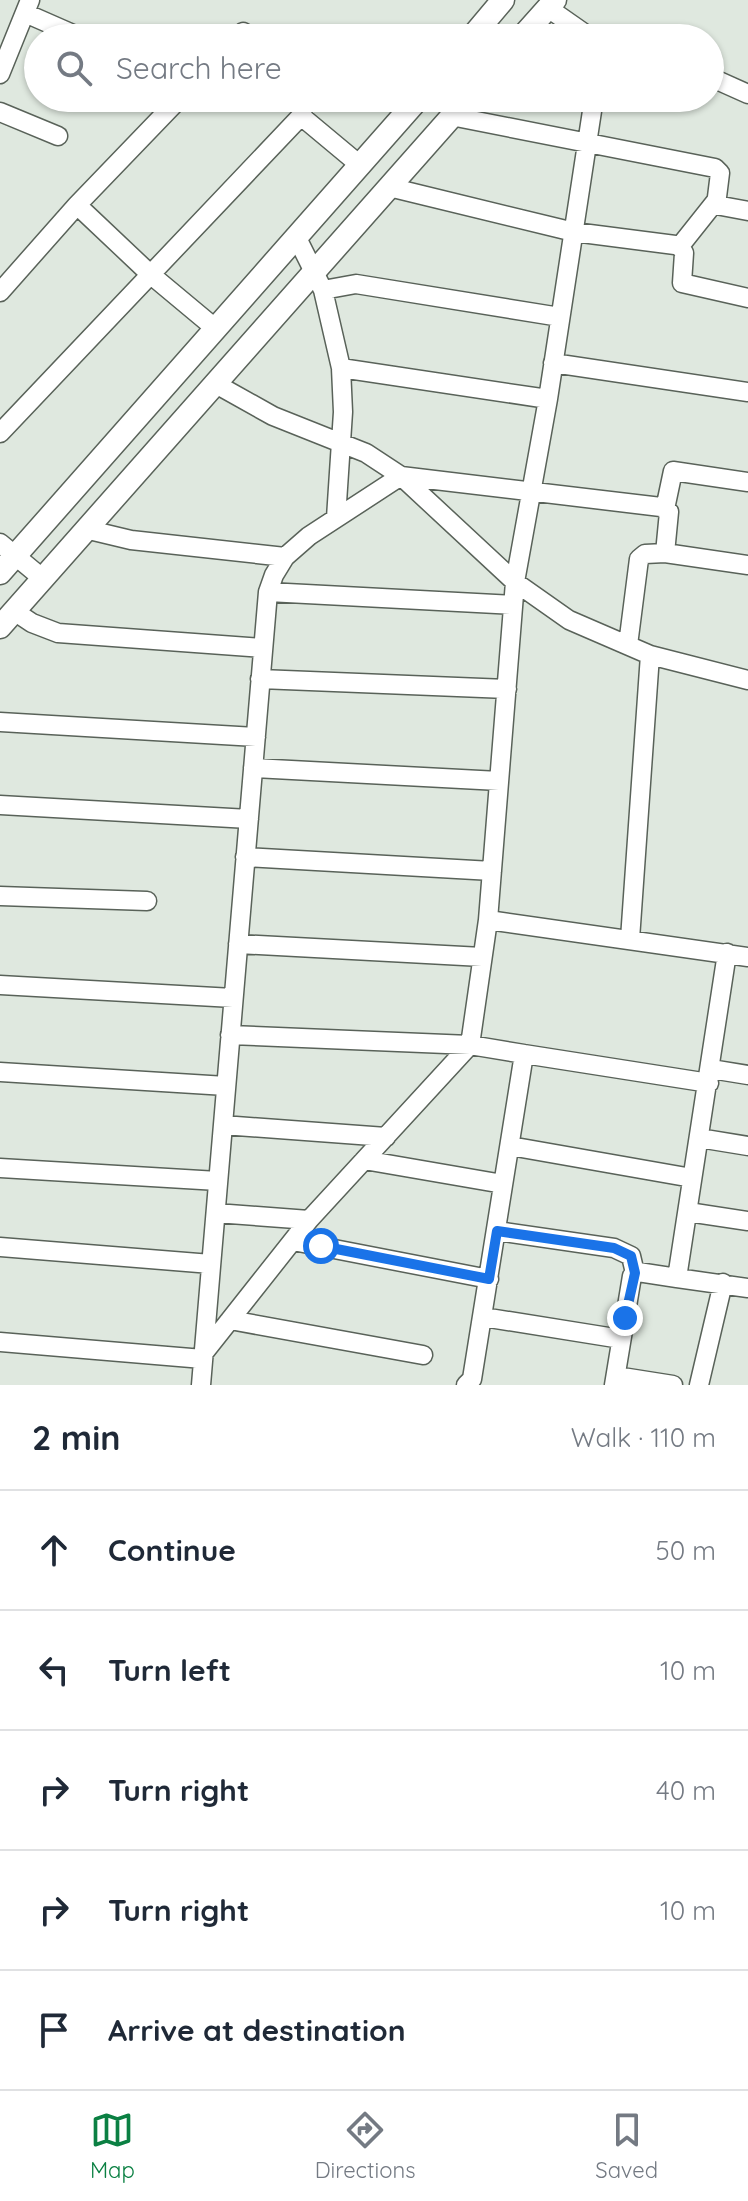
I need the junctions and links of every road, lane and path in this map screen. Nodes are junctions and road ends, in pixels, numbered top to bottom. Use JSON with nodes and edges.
{"nodes":[{"id":1,"x":503,"y":0,"type":"edge"},
{"id":2,"x":552,"y":4,"type":"edge"},
{"id":3,"x":28,"y":7,"type":"edge"},
{"id":4,"x":58,"y":24,"type":"edge"},
{"id":5,"x":483,"y":24,"type":"edge"},
{"id":6,"x":534,"y":24,"type":"edge"},
{"id":7,"x":575,"y":24,"type":"edge"},
{"id":8,"x":0,"y":74,"type":"edge"},
{"id":9,"x":724,"y":83,"type":"edge"},
{"id":10,"x":748,"y":94,"type":"edge"},
{"id":11,"x":0,"y":112,"type":"edge"},
{"id":12,"x":167,"y":112,"type":"edge"},
{"id":13,"x":299,"y":112,"type":"edge"},
{"id":14,"x":309,"y":112,"type":"edge"},
{"id":15,"x":407,"y":112,"type":"edge"},
{"id":16,"x":455,"y":112,"type":"edge"},
{"id":17,"x":592,"y":112,"type":"edge"},
{"id":18,"x":451,"y":116,"type":"junction"},
{"id":19,"x":58,"y":136,"type":"dead end"},
{"id":20,"x":587,"y":143,"type":"junction"},
{"id":21,"x":361,"y":166,"type":"junction"},
{"id":22,"x":389,"y":187,"type":"junction"},
{"id":23,"x":715,"y":202,"type":"junction"},
{"id":24,"x":77,"y":205,"type":"junction"},
{"id":25,"x":748,"y":211,"type":"edge"},
{"id":26,"x":574,"y":232,"type":"junction"},
{"id":27,"x":297,"y":238,"type":"junction"},
{"id":28,"x":680,"y":246,"type":"junction"},
{"id":29,"x":150,"y":274,"type":"junction"},
{"id":30,"x":319,"y":280,"type":"junction"},
{"id":31,"x":0,"y":292,"type":"edge"},
{"id":32,"x":748,"y":298,"type":"edge"},
{"id":33,"x":560,"y":317,"type":"junction"},
{"id":34,"x":216,"y":329,"type":"junction"},
{"id":35,"x":553,"y":363,"type":"junction"},
{"id":36,"x":341,"y":368,"type":"junction"},
{"id":37,"x":214,"y":383,"type":"junction"},
{"id":38,"x":748,"y":392,"type":"edge"},
{"id":39,"x":548,"y":399,"type":"junction"},
{"id":40,"x":0,"y":433,"type":"edge"},
{"id":41,"x":340,"y":441,"type":"junction"},
{"id":42,"x":401,"y":476,"type":"junction"},
{"id":43,"x":748,"y":482,"type":"edge"},
{"id":44,"x":532,"y":493,"type":"junction"},
{"id":45,"x":665,"y":509,"type":"junction"},
{"id":46,"x":336,"y":518,"type":"junction"},
{"id":47,"x":85,"y":529,"type":"junction"},
{"id":48,"x":8,"y":549,"type":"edge"},
{"id":49,"x":665,"y":553,"type":"junction"},
{"id":50,"x":285,"y":557,"type":"junction"},
{"id":51,"x":748,"y":565,"type":"edge"},
{"id":52,"x":0,"y":573,"type":"edge"},
{"id":53,"x":42,"y":578,"type":"junction"},
{"id":54,"x":515,"y":582,"type":"junction"},
{"id":55,"x":268,"y":592,"type":"junction"},
{"id":56,"x":513,"y":605,"type":"junction"},
{"id":57,"x":7,"y":619,"type":"edge"},
{"id":58,"x":628,"y":645,"type":"junction"},
{"id":59,"x":263,"y":648,"type":"junction"},
{"id":60,"x":650,"y":655,"type":"junction"},
{"id":61,"x":260,"y":679,"type":"junction"},
{"id":62,"x":748,"y":680,"type":"edge"},
{"id":63,"x":507,"y":689,"type":"junction"},
{"id":64,"x":0,"y":722,"type":"edge"},
{"id":65,"x":256,"y":737,"type":"junction"},
{"id":66,"x":253,"y":768,"type":"junction"},
{"id":67,"x":499,"y":781,"type":"junction"},
{"id":68,"x":0,"y":805,"type":"edge"},
{"id":69,"x":249,"y":819,"type":"junction"},
{"id":70,"x":245,"y":857,"type":"junction"},
{"id":71,"x":492,"y":871,"type":"junction"},
{"id":72,"x":0,"y":896,"type":"edge"},
{"id":73,"x":147,"y":901,"type":"dead end"},
{"id":74,"x":488,"y":920,"type":"junction"},
{"id":75,"x":630,"y":939,"type":"junction"},
{"id":76,"x":238,"y":944,"type":"junction"},
{"id":77,"x":727,"y":953,"type":"junction"},
{"id":78,"x":482,"y":957,"type":"junction"},
{"id":79,"x":748,"y":957,"type":"edge"},
{"id":80,"x":0,"y":985,"type":"edge"},
{"id":81,"x":233,"y":998,"type":"junction"},
{"id":82,"x":230,"y":1035,"type":"junction"},
{"id":83,"x":470,"y":1045,"type":"junction"},
{"id":84,"x":524,"y":1054,"type":"junction"},
{"id":85,"x":0,"y":1072,"type":"edge"},
{"id":86,"x":748,"y":1075,"type":"edge"},
{"id":87,"x":710,"y":1076,"type":"junction"},
{"id":88,"x":226,"y":1086,"type":"junction"},
{"id":89,"x":223,"y":1125,"type":"junction"},
{"id":90,"x":386,"y":1137,"type":"junction"},
{"id":91,"x":699,"y":1138,"type":"junction"},
{"id":92,"x":510,"y":1146,"type":"junction"},
{"id":93,"x":748,"y":1146,"type":"edge"},
{"id":94,"x":364,"y":1160,"type":"junction"},
{"id":95,"x":0,"y":1168,"type":"edge"},
{"id":96,"x":692,"y":1178,"type":"junction"},
{"id":97,"x":218,"y":1181,"type":"junction"},
{"id":98,"x":503,"y":1184,"type":"junction"},
{"id":99,"x":688,"y":1212,"type":"junction"},
{"id":100,"x":216,"y":1213,"type":"junction"},
{"id":101,"x":309,"y":1220,"type":"junction"},
{"id":102,"x":748,"y":1221,"type":"edge"},
{"id":103,"x":497,"y":1231,"type":"junction"},
{"id":104,"x":293,"y":1241,"type":"junction"},
{"id":105,"x":0,"y":1247,"type":"edge"},
{"id":106,"x":211,"y":1264,"type":"junction"},
{"id":107,"x":635,"y":1273,"type":"junction"},
{"id":108,"x":677,"y":1278,"type":"junction"},
{"id":109,"x":489,"y":1279,"type":"junction"},
{"id":110,"x":723,"y":1283,"type":"junction"},
{"id":111,"x":748,"y":1288,"type":"edge"},
{"id":112,"x":483,"y":1317,"type":"junction"},
{"id":113,"x":230,"y":1320,"type":"junction"},
{"id":114,"x":621,"y":1339,"type":"junction"},
{"id":115,"x":0,"y":1342,"type":"edge"},
{"id":116,"x":423,"y":1355,"type":"dead end"},
{"id":117,"x":203,"y":1357,"type":"junction"},
{"id":118,"x":615,"y":1380,"type":"edge"},
{"id":119,"x":201,"y":1385,"type":"edge"},
{"id":120,"x":466,"y":1385,"type":"edge"},
{"id":121,"x":673,"y":1385,"type":"edge"},
{"id":122,"x":699,"y":1385,"type":"edge"}],
"edges":[{"from":1,"to":5,"type":"street"},
{"from":2,"to":6,"type":"street"},
{"from":2,"to":7,"type":"street"},
{"from":3,"to":4,"type":"street"},
{"from":3,"to":8,"type":"street"},
{"from":9,"to":10,"type":"street"},
{"from":11,"to":19,"type":"street"},
{"from":12,"to":24,"type":"street"},
{"from":13,"to":29,"type":"street"},
{"from":14,"to":21,"type":"street"},
{"from":15,"to":21,"type":"street"},
{"from":16,"to":18,"type":"street"},
{"from":17,"to":20,"type":"street"},
{"from":18,"to":20,"type":"street"},
{"from":18,"to":22,"type":"street"},
{"from":20,"to":23,"type":"street"},
{"from":20,"to":26,"type":"street"},
{"from":21,"to":27,"type":"street"},
{"from":22,"to":26,"type":"street"},
{"from":22,"to":30,"type":"street"},
{"from":23,"to":25,"type":"street"},
{"from":23,"to":28,"type":"street"},
{"from":24,"to":29,"type":"street"},
{"from":24,"to":31,"type":"street"},
{"from":26,"to":28,"type":"street"},
{"from":26,"to":33,"type":"street"},
{"from":27,"to":30,"type":"street"},
{"from":27,"to":34,"type":"street"},
{"from":28,"to":32,"type":"street"},
{"from":29,"to":34,"type":"street"},
{"from":29,"to":40,"type":"street"},
{"from":30,"to":33,"type":"street"},
{"from":30,"to":36,"type":"street"},
{"from":30,"to":37,"type":"street"},
{"from":33,"to":35,"type":"street"},
{"from":34,"to":48,"type":"street"},
{"from":35,"to":38,"type":"street"},
{"from":35,"to":39,"type":"street"},
{"from":36,"to":39,"type":"street"},
{"from":36,"to":41,"type":"street"},
{"from":37,"to":41,"type":"street"},
{"from":37,"to":47,"type":"street"},
{"from":39,"to":44,"type":"street"},
{"from":41,"to":42,"type":"street"},
{"from":41,"to":46,"type":"street"},
{"from":42,"to":44,"type":"street"},
{"from":42,"to":46,"type":"street"},
{"from":42,"to":54,"type":"street"},
{"from":43,"to":45,"type":"street"},
{"from":44,"to":45,"type":"street"},
{"from":44,"to":54,"type":"street"},
{"from":45,"to":49,"type":"street"},
{"from":46,"to":50,"type":"street"},
{"from":47,"to":50,"type":"street"},
{"from":47,"to":53,"type":"street"},
{"from":48,"to":52,"type":"street"},
{"from":48,"to":53,"type":"street"},
{"from":49,"to":51,"type":"street"},
{"from":49,"to":58,"type":"street"},
{"from":50,"to":55,"type":"street"},
{"from":53,"to":57,"type":"street"},
{"from":54,"to":56,"type":"street"},
{"from":54,"to":58,"type":"street"},
{"from":55,"to":56,"type":"street"},
{"from":55,"to":59,"type":"street"},
{"from":56,"to":63,"type":"street"},
{"from":57,"to":59,"type":"street"},
{"from":58,"to":60,"type":"street"},
{"from":59,"to":61,"type":"street"},
{"from":60,"to":62,"type":"street"},
{"from":60,"to":75,"type":"street"},
{"from":61,"to":63,"type":"street"},
{"from":61,"to":65,"type":"street"},
{"from":63,"to":67,"type":"street"},
{"from":64,"to":65,"type":"street"},
{"from":65,"to":66,"type":"street"},
{"from":66,"to":67,"type":"street"},
{"from":66,"to":69,"type":"street"},
{"from":67,"to":71,"type":"street"},
{"from":68,"to":69,"type":"street"},
{"from":69,"to":70,"type":"street"},
{"from":70,"to":71,"type":"street"},
{"from":70,"to":76,"type":"street"},
{"from":71,"to":74,"type":"street"},
{"from":72,"to":73,"type":"street"},
{"from":74,"to":75,"type":"street"},
{"from":74,"to":78,"type":"street"},
{"from":75,"to":77,"type":"street"},
{"from":76,"to":78,"type":"street"},
{"from":76,"to":81,"type":"street"},
{"from":77,"to":79,"type":"street"},
{"from":77,"to":87,"type":"street"},
{"from":78,"to":83,"type":"street"},
{"from":80,"to":81,"type":"street"},
{"from":81,"to":82,"type":"street"},
{"from":82,"to":83,"type":"street"},
{"from":82,"to":88,"type":"street"},
{"from":83,"to":84,"type":"street"},
{"from":83,"to":90,"type":"street"},
{"from":84,"to":87,"type":"street"},
{"from":84,"to":92,"type":"street"},
{"from":85,"to":88,"type":"street"},
{"from":86,"to":87,"type":"street"},
{"from":87,"to":91,"type":"street"},
{"from":88,"to":89,"type":"street"},
{"from":89,"to":90,"type":"street"},
{"from":89,"to":97,"type":"street"},
{"from":90,"to":94,"type":"street"},
{"from":91,"to":93,"type":"street"},
{"from":91,"to":96,"type":"street"},
{"from":92,"to":96,"type":"street"},
{"from":92,"to":98,"type":"street"},
{"from":94,"to":98,"type":"street"},
{"from":94,"to":101,"type":"street"},
{"from":95,"to":97,"type":"street"},
{"from":96,"to":99,"type":"street"},
{"from":97,"to":100,"type":"street"},
{"from":98,"to":103,"type":"street"},
{"from":99,"to":102,"type":"street"},
{"from":99,"to":108,"type":"street"},
{"from":100,"to":101,"type":"street"},
{"from":100,"to":106,"type":"street"},
{"from":101,"to":104,"type":"street"},
{"from":103,"to":107,"type":"street"},
{"from":103,"to":109,"type":"street"},
{"from":104,"to":109,"type":"street"},
{"from":104,"to":113,"type":"street"},
{"from":105,"to":106,"type":"street"},
{"from":106,"to":117,"type":"street"},
{"from":107,"to":108,"type":"street"},
{"from":107,"to":114,"type":"street"},
{"from":108,"to":110,"type":"street"},
{"from":109,"to":112,"type":"street"},
{"from":110,"to":111,"type":"street"},
{"from":110,"to":122,"type":"street"},
{"from":112,"to":114,"type":"street"},
{"from":112,"to":120,"type":"street"},
{"from":113,"to":116,"type":"street"},
{"from":113,"to":117,"type":"street"},
{"from":114,"to":118,"type":"street"},
{"from":115,"to":117,"type":"street"},
{"from":117,"to":119,"type":"street"},
{"from":118,"to":121,"type":"street"}]}
